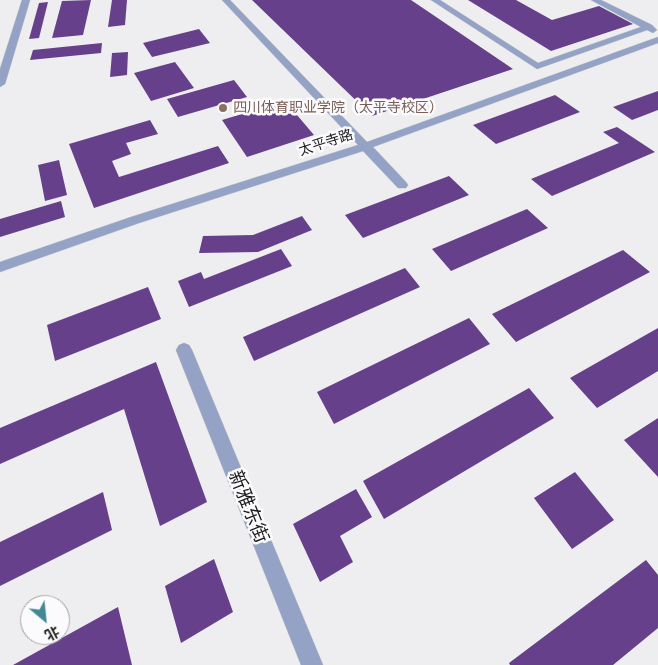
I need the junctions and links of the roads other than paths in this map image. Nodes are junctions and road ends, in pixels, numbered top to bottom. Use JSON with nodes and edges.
{"nodes":[{"id":1,"x":26,"y":0,"type":"edge"},
{"id":2,"x":226,"y":0,"type":"edge"},
{"id":3,"x":435,"y":0,"type":"edge"},
{"id":4,"x":594,"y":0,"type":"edge"},
{"id":5,"x":649,"y":27,"type":"junction"},
{"id":6,"x":658,"y":32,"type":"edge"},
{"id":7,"x":658,"y":40,"type":"edge"},
{"id":8,"x":0,"y":84,"type":"edge"},
{"id":9,"x":366,"y":146,"type":"junction"},
{"id":10,"x":402,"y":185,"type":"dead end"},
{"id":11,"x":0,"y":267,"type":"edge"},
{"id":12,"x":184,"y":350,"type":"dead end"},
{"id":13,"x":312,"y":665,"type":"edge"}],
"edges":[{"from":1,"to":8,"type":"street"},
{"from":2,"to":9,"type":"street"},
{"from":3,"to":5,"type":"street"},
{"from":4,"to":5,"type":"street"},
{"from":5,"to":6,"type":"street"},
{"from":7,"to":9,"type":"street","name":"太平寺路"},
{"from":9,"to":10,"type":"street"},
{"from":9,"to":11,"type":"street","name":"太平寺路"},
{"from":12,"to":13,"type":"street","name":"新雅东街"}]}
